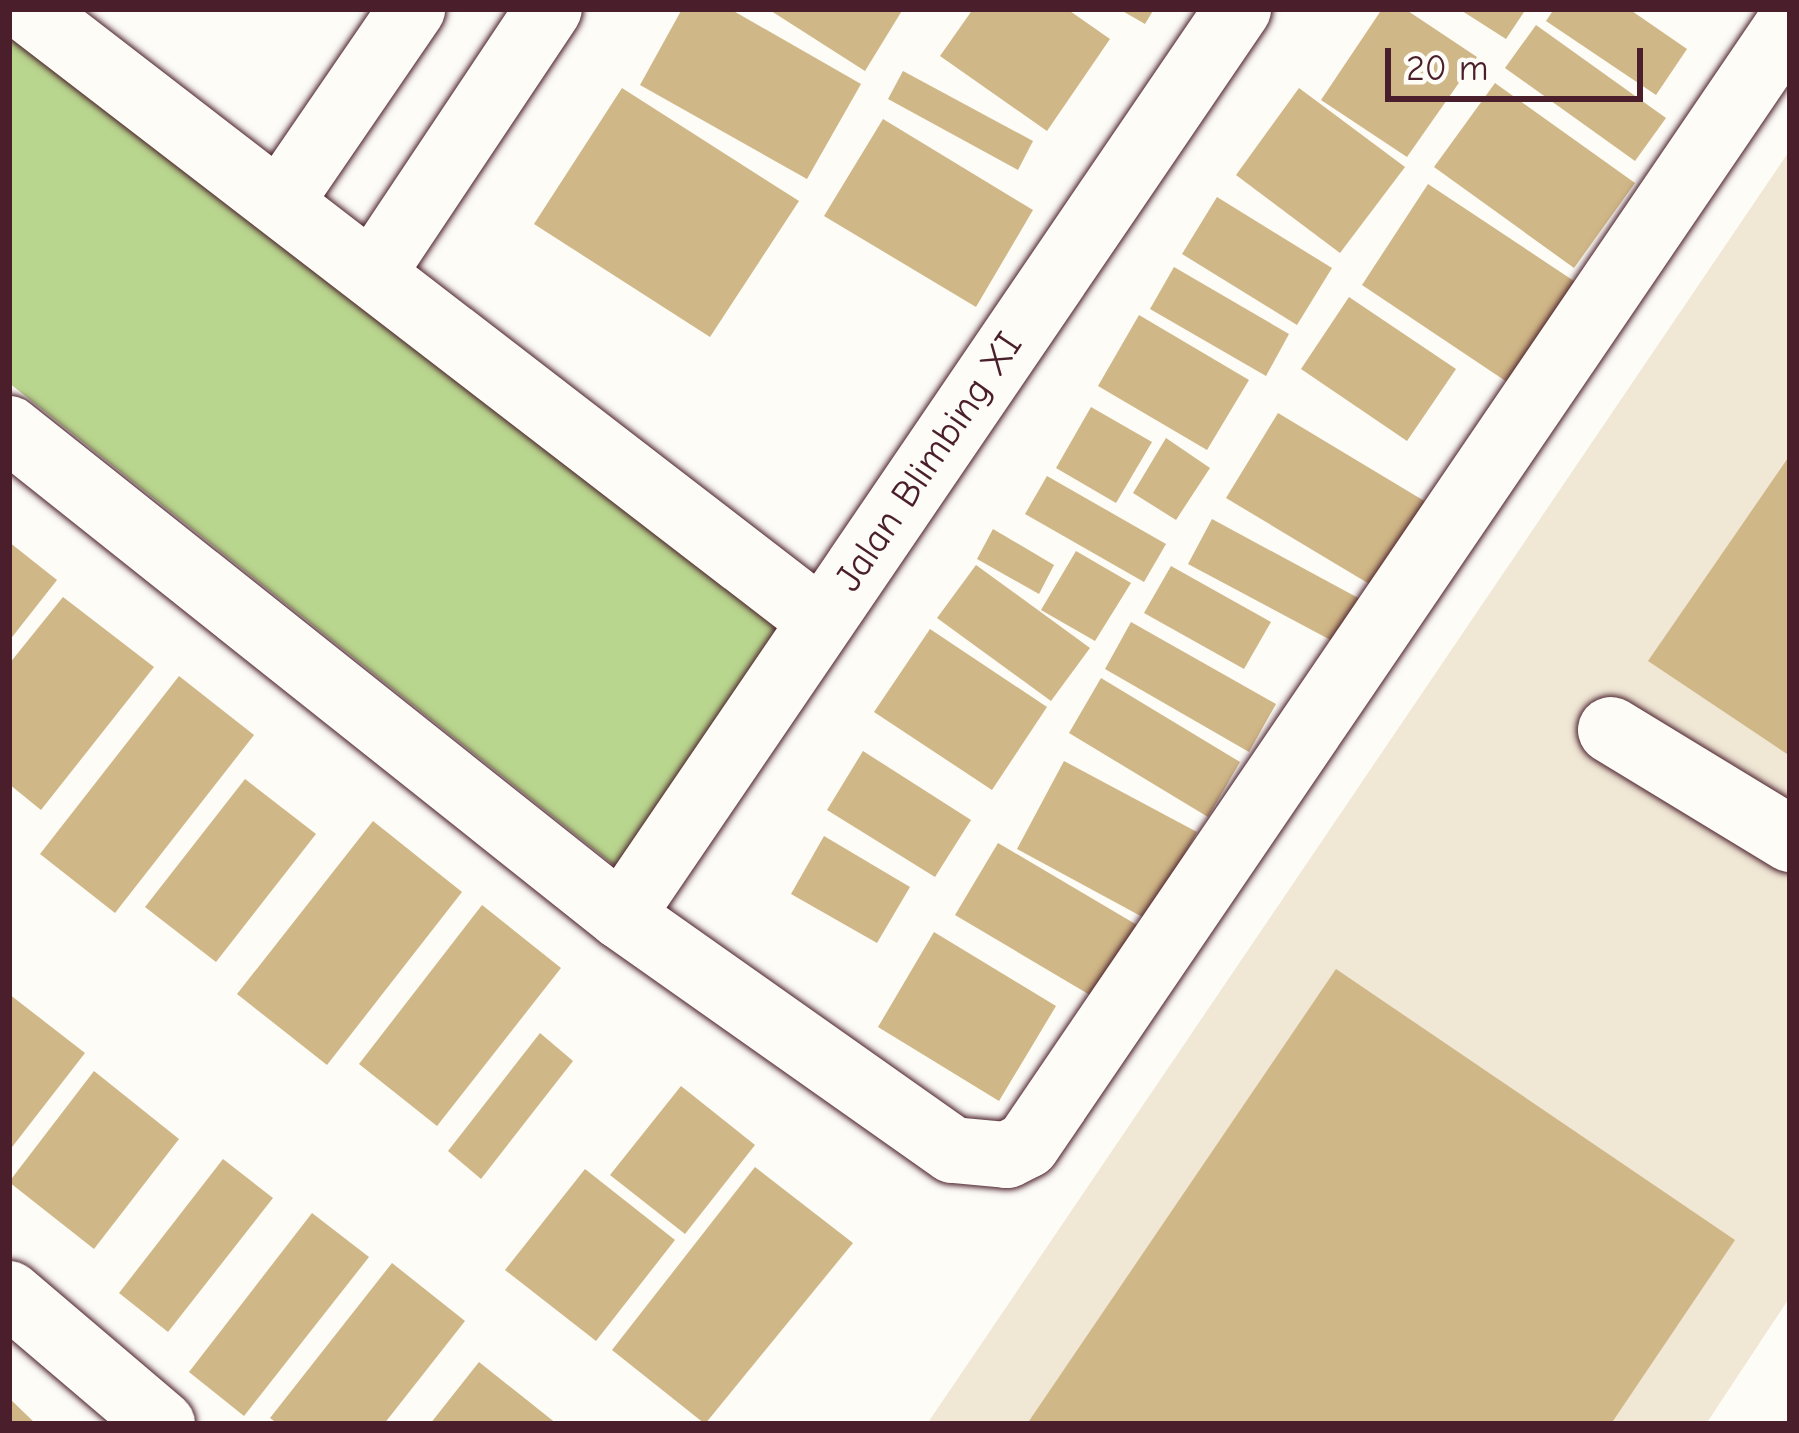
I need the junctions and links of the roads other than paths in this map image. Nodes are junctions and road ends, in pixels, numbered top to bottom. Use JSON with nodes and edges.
{"nodes":[{"id":1,"x":27,"y":9,"type":"edge"},
{"id":2,"x":412,"y":9,"type":"edge"},
{"id":3,"x":549,"y":9,"type":"edge"},
{"id":4,"x":1238,"y":9,"type":"edge"},
{"id":5,"x":1790,"y":23,"type":"edge"},
{"id":6,"x":280,"y":202,"type":"junction"},
{"id":7,"x":374,"y":271,"type":"junction"},
{"id":8,"x":9,"y":429,"type":"edge"},
{"id":9,"x":820,"y":620,"type":"junction"},
{"id":10,"x":1611,"y":730,"type":"dead end"},
{"id":11,"x":1790,"y":839,"type":"edge"},
{"id":12,"x":621,"y":916,"type":"junction"},
{"id":13,"x":9,"y":1294,"type":"edge"},
{"id":14,"x":162,"y":1424,"type":"edge"}],
"edges":[{"from":1,"to":6,"type":"street"},
{"from":2,"to":6,"type":"street"},
{"from":3,"to":7,"type":"street"},
{"from":4,"to":9,"type":"street","name":"Jalan Blimbing XI"},
{"from":5,"to":12,"type":"street"},
{"from":6,"to":7,"type":"street"},
{"from":7,"to":9,"type":"street"},
{"from":8,"to":12,"type":"street"},
{"from":9,"to":12,"type":"street","name":"Jalan Blimbing XI"},
{"from":10,"to":11,"type":"street"},
{"from":13,"to":14,"type":"street"}]}
